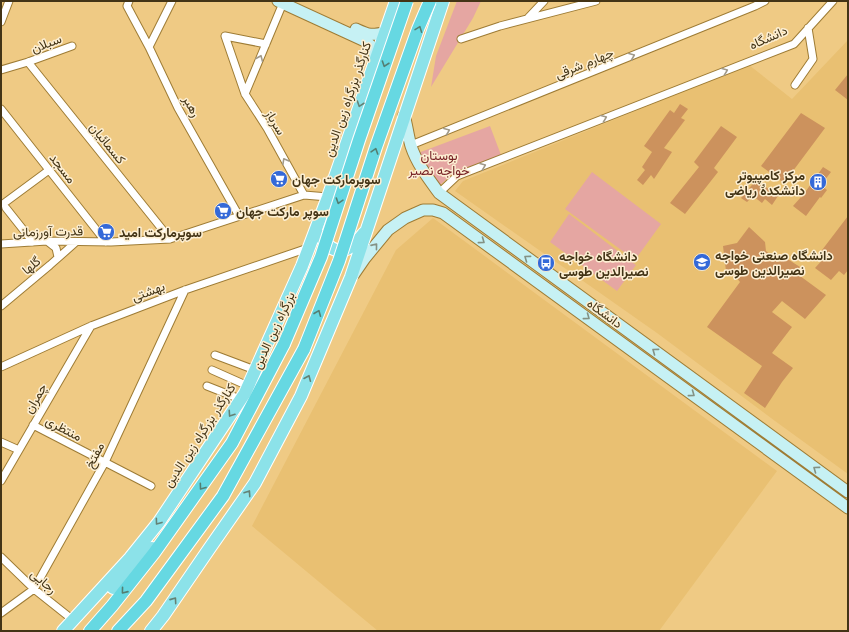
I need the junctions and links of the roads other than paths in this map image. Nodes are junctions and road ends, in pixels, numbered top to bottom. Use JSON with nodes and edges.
{"nodes":[{"id":1,"x":9,"y":1,"type":"edge"},
{"id":2,"x":172,"y":1,"type":"edge"},
{"id":3,"x":295,"y":1,"type":"edge"},
{"id":4,"x":396,"y":1,"type":"edge"},
{"id":5,"x":407,"y":1,"type":"edge"},
{"id":6,"x":430,"y":1,"type":"edge"},
{"id":7,"x":443,"y":1,"type":"edge"},
{"id":8,"x":544,"y":1,"type":"edge"},
{"id":9,"x":596,"y":1,"type":"edge"},
{"id":10,"x":765,"y":1,"type":"edge"},
{"id":11,"x":833,"y":1,"type":"edge"},
{"id":12,"x":282,"y":2,"type":"edge"},
{"id":13,"x":128,"y":3,"type":"edge"},
{"id":14,"x":528,"y":18,"type":"junction"},
{"id":15,"x":1,"y":22,"type":"edge"},
{"id":16,"x":808,"y":28,"type":"junction"},
{"id":17,"x":386,"y":32,"type":"junction"},
{"id":18,"x":461,"y":39,"type":"dead end"},
{"id":19,"x":266,"y":44,"type":"junction"},
{"id":20,"x":72,"y":46,"type":"dead end"},
{"id":21,"x":149,"y":47,"type":"junction"},
{"id":22,"x":376,"y":60,"type":"junction"},
{"id":23,"x":28,"y":62,"type":"junction"},
{"id":24,"x":1,"y":70,"type":"edge"},
{"id":25,"x":795,"y":85,"type":"dead end"},
{"id":26,"x":245,"y":94,"type":"junction"},
{"id":27,"x":1,"y":109,"type":"edge"},
{"id":28,"x":404,"y":115,"type":"junction"},
{"id":29,"x":411,"y":146,"type":"junction"},
{"id":30,"x":49,"y":170,"type":"junction"},
{"id":31,"x":438,"y":193,"type":"junction"},
{"id":32,"x":304,"y":196,"type":"junction"},
{"id":33,"x":328,"y":197,"type":"junction"},
{"id":34,"x":239,"y":216,"type":"junction"},
{"id":35,"x":369,"y":226,"type":"junction"},
{"id":36,"x":170,"y":239,"type":"junction"},
{"id":37,"x":47,"y":241,"type":"junction"},
{"id":38,"x":33,"y":242,"type":"junction"},
{"id":39,"x":76,"y":242,"type":"junction"},
{"id":40,"x":106,"y":242,"type":"junction"},
{"id":41,"x":1,"y":244,"type":"edge"},
{"id":42,"x":308,"y":248,"type":"junction"},
{"id":43,"x":58,"y":257,"type":"junction"},
{"id":44,"x":551,"y":275,"type":"junction"},
{"id":45,"x":351,"y":277,"type":"junction"},
{"id":46,"x":542,"y":285,"type":"junction"},
{"id":47,"x":185,"y":290,"type":"junction"},
{"id":48,"x":1,"y":306,"type":"edge"},
{"id":49,"x":91,"y":326,"type":"junction"},
{"id":50,"x":635,"y":337,"type":"junction"},
{"id":51,"x":627,"y":346,"type":"junction"},
{"id":52,"x":215,"y":355,"type":"dead end"},
{"id":53,"x":1,"y":367,"type":"edge"},
{"id":54,"x":212,"y":370,"type":"dead end"},
{"id":55,"x":255,"y":370,"type":"junction"},
{"id":56,"x":207,"y":386,"type":"dead end"},
{"id":57,"x":248,"y":386,"type":"junction"},
{"id":58,"x":240,"y":400,"type":"junction"},
{"id":59,"x":33,"y":425,"type":"junction"},
{"id":60,"x":1,"y":442,"type":"edge"},
{"id":61,"x":19,"y":450,"type":"junction"},
{"id":62,"x":105,"y":462,"type":"junction"},
{"id":63,"x":1,"y":482,"type":"edge"},
{"id":64,"x":151,"y":486,"type":"dead end"},
{"id":65,"x":848,"y":492,"type":"edge"},
{"id":66,"x":848,"y":508,"type":"edge"},
{"id":67,"x":181,"y":516,"type":"junction"},
{"id":68,"x":1,"y":557,"type":"edge"},
{"id":69,"x":34,"y":589,"type":"junction"},
{"id":70,"x":1,"y":613,"type":"edge"},
{"id":71,"x":73,"y":620,"type":"junction"},
{"id":72,"x":63,"y":631,"type":"edge"},
{"id":73,"x":66,"y":631,"type":"edge"},
{"id":74,"x":90,"y":631,"type":"edge"},
{"id":75,"x":118,"y":631,"type":"edge"},
{"id":76,"x":151,"y":631,"type":"edge"}],
"edges":[{"from":1,"to":15,"type":"street"},
{"from":2,"to":21,"type":"street"},
{"from":3,"to":17,"type":"main road"},
{"from":4,"to":17,"type":"main road","name":"کنارگذر بزرگراه زین الدین"},
{"from":5,"to":67,"type":"highway","name":"بزرگراه زین الدین","one_way":true,"bridge":true},
{"from":75,"to":6,"type":"highway","one_way":true,"bridge":true},
{"from":7,"to":28,"type":"main road"},
{"from":8,"to":14,"type":"street"},
{"from":9,"to":14,"type":"street"},
{"from":29,"to":10,"type":"street","name":"چهارم شرقی","one_way":true},
{"from":11,"to":16,"type":"street","name":"دانشگاه"},
{"from":12,"to":19,"type":"street"},
{"from":12,"to":22,"type":"main road"},
{"from":13,"to":21,"type":"street","name":"رهبر"},
{"from":14,"to":18,"type":"street"},
{"from":16,"to":25,"type":"street"},
{"from":31,"to":16,"type":"street","name":"دانشگاه","one_way":true},
{"from":17,"to":22,"type":"main road","name":"کنارگذر بزرگراه زین الدین"},
{"from":26,"to":19,"type":"street","one_way":true},
{"from":19,"to":26,"type":"street","name":"سرباز"},
{"from":20,"to":23,"type":"street","name":"سبلان"},
{"from":21,"to":34,"type":"street","name":"رهبر"},
{"from":22,"to":33,"type":"main road","name":"کنارگذر بزرگراه زین الدین","one_way":true},
{"from":23,"to":24,"type":"street","name":"سبلان"},
{"from":23,"to":36,"type":"street","name":"کسمائیان"},
{"from":32,"to":26,"type":"street","name":"سرباز","one_way":true},
{"from":27,"to":30,"type":"street","name":"مسجد"},
{"from":28,"to":29,"type":"main road","name":"دانشگاه"},
{"from":28,"to":35,"type":"main road"},
{"from":29,"to":31,"type":"main road","name":"دانشگاه"},
{"from":30,"to":38,"type":"street"},
{"from":30,"to":40,"type":"street","name":"مسجد"},
{"from":44,"to":31,"type":"main road","name":"دانشگاه","one_way":true},
{"from":32,"to":33,"type":"street"},
{"from":32,"to":34,"type":"street","name":"قدرت آورزمانی"},
{"from":33,"to":35,"type":"main road"},
{"from":33,"to":42,"type":"main road","name":"کنارگذر بزرگراه زین الدین"},
{"from":34,"to":36,"type":"street","name":"قدرت آورزمانی"},
{"from":35,"to":45,"type":"main road"},
{"from":36,"to":40,"type":"street","name":"قدرت آورزمانی"},
{"from":37,"to":38,"type":"street","name":"قدرت آورزمانی"},
{"from":37,"to":39,"type":"street","name":"قدرت آورزمانی"},
{"from":37,"to":43,"type":"street"},
{"from":38,"to":41,"type":"street","name":"قدرت آورزمانی"},
{"from":39,"to":40,"type":"street","name":"قدرت آورزمانی"},
{"from":39,"to":43,"type":"street","name":"گلها"},
{"from":42,"to":47,"type":"street","name":"بهشتی"},
{"from":42,"to":55,"type":"main road","name":"کنارگذر بزرگراه زین الدین"},
{"from":43,"to":48,"type":"street","name":"گلها"},
{"from":44,"to":46,"type":"main road"},
{"from":44,"to":50,"type":"main road","name":"دانشگاه"},
{"from":45,"to":46,"type":"main road","name":"دانشگاه","one_way":true},
{"from":76,"to":45,"type":"main road","one_way":true},
{"from":46,"to":51,"type":"main road","name":"دانشگاه","one_way":true},
{"from":47,"to":49,"type":"street","name":"بهشتی"},
{"from":47,"to":62,"type":"street","name":"مفتخ"},
{"from":49,"to":53,"type":"street","name":"بهشتی"},
{"from":49,"to":59,"type":"street","name":"چمران"},
{"from":50,"to":51,"type":"main road"},
{"from":65,"to":50,"type":"main road","name":"دانشگاه","one_way":true},
{"from":51,"to":66,"type":"main road","name":"دانشگاه","one_way":true},
{"from":52,"to":55,"type":"street"},
{"from":54,"to":57,"type":"street"},
{"from":55,"to":57,"type":"main road","name":"کنارگذر بزرگراه زین الدین"},
{"from":56,"to":58,"type":"street"},
{"from":57,"to":58,"type":"main road","name":"کنارگذر بزرگراه زین الدین"},
{"from":58,"to":71,"type":"main road","name":"کنارگذر بزرگراه زین الدین","one_way":true},
{"from":59,"to":61,"type":"street","name":"چمران"},
{"from":59,"to":62,"type":"street","name":"منتظری"},
{"from":60,"to":61,"type":"street"},
{"from":61,"to":63,"type":"street","name":"چمران"},
{"from":62,"to":64,"type":"street","name":"منتظری"},
{"from":62,"to":69,"type":"street","name":"مفتخ"},
{"from":67,"to":73,"type":"main road"},
{"from":67,"to":74,"type":"highway","name":"بزرگراه زین الدین","one_way":true},
{"from":68,"to":69,"type":"street","name":"رجایی"},
{"from":69,"to":70,"type":"street","name":"مفتخ"},
{"from":69,"to":71,"type":"street","name":"رجایی"},
{"from":71,"to":72,"type":"main road","name":"کنارگذر بزرگراه زین الدین"}]}
